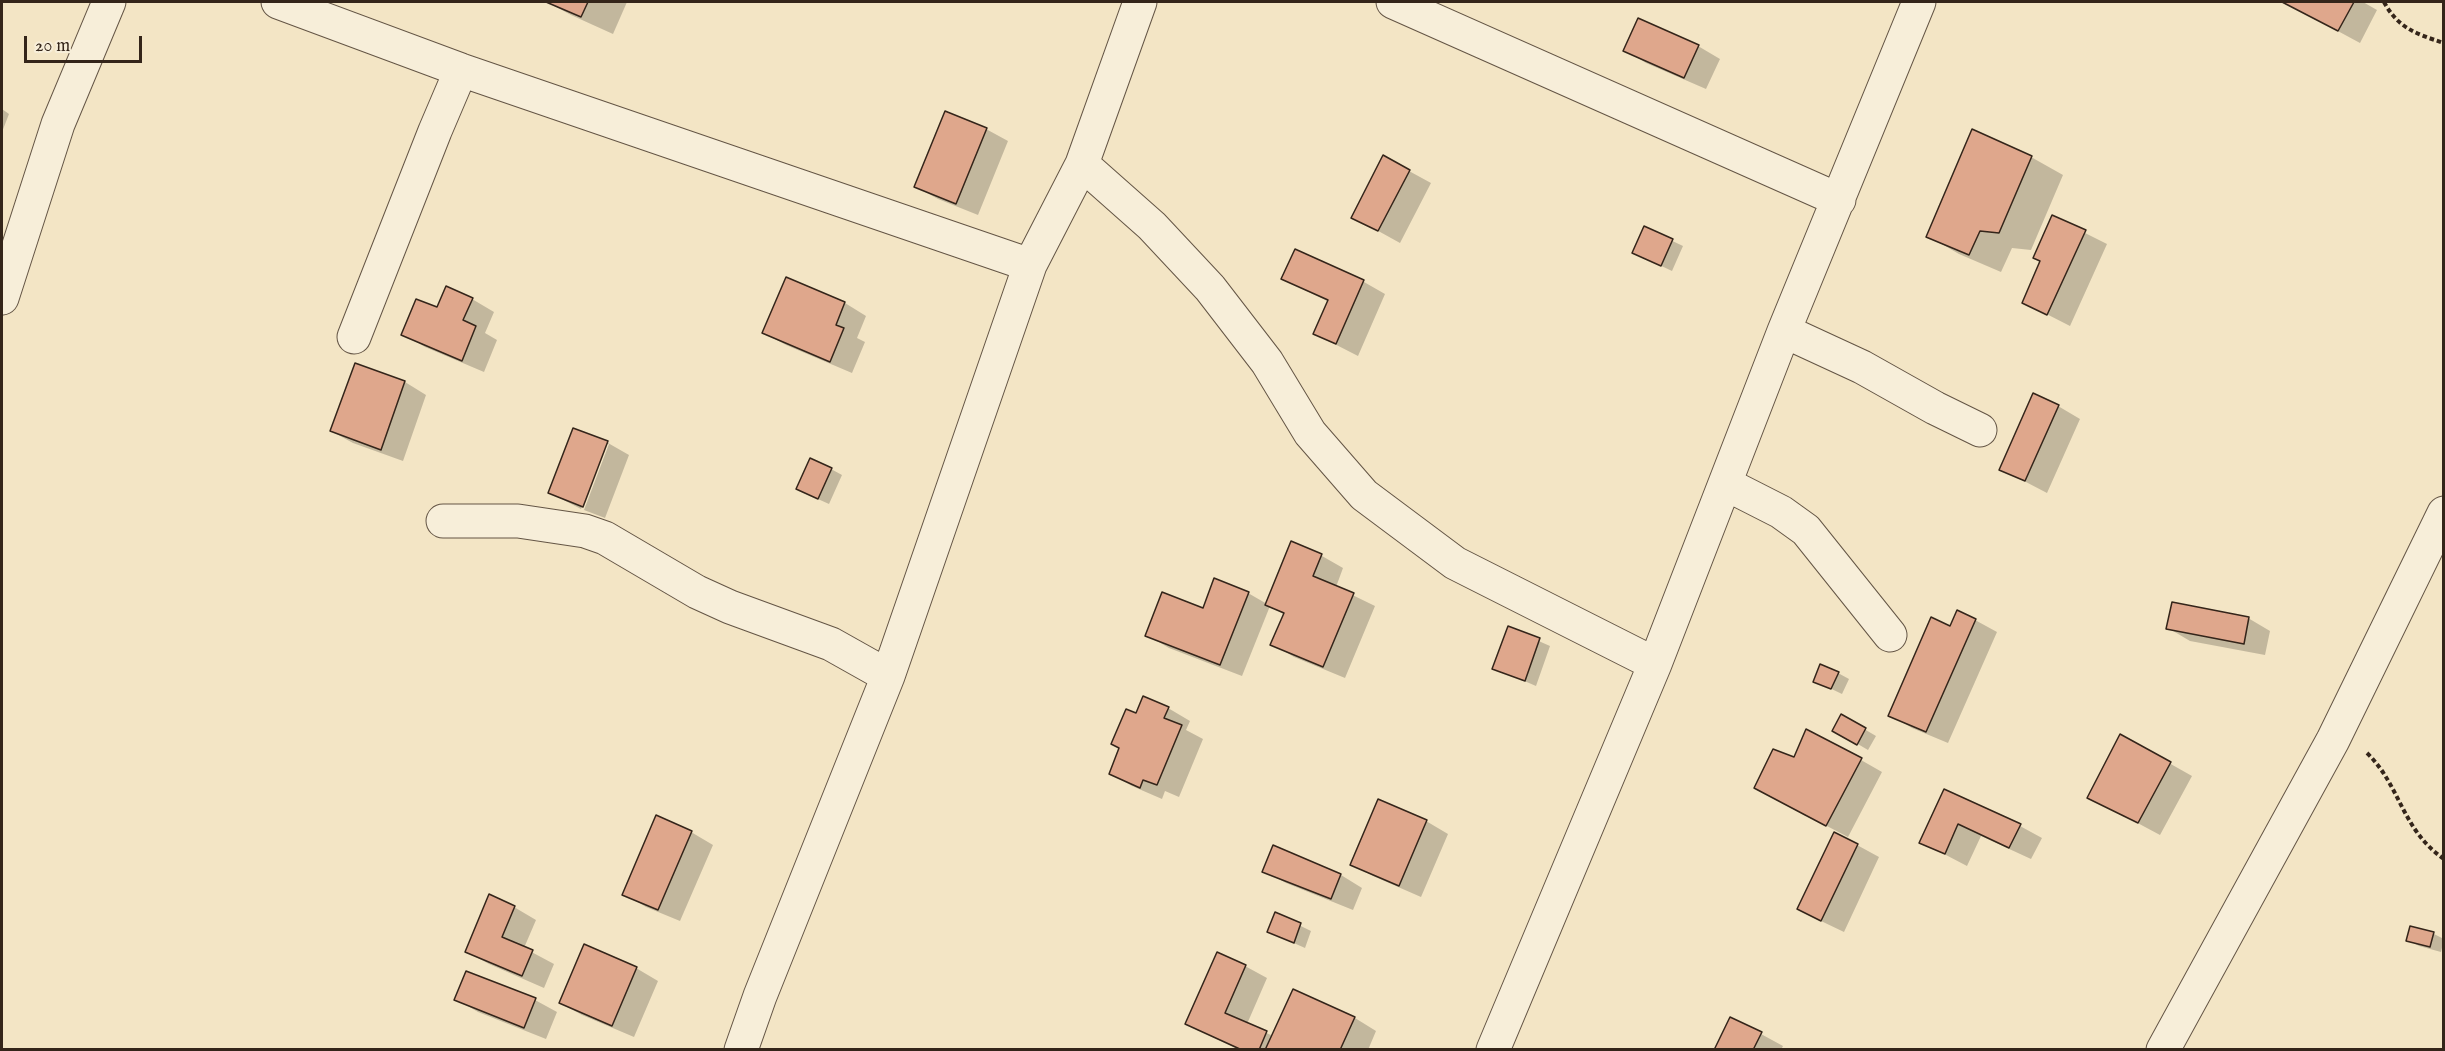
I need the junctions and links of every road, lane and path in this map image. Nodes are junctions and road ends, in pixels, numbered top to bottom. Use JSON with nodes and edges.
{"nodes":[{"id":1,"x":109,"y":2,"type":"edge"},
{"id":2,"x":278,"y":2,"type":"edge"},
{"id":3,"x":1140,"y":2,"type":"edge"},
{"id":4,"x":1393,"y":2,"type":"edge"},
{"id":5,"x":1919,"y":2,"type":"edge"},
{"id":6,"x":2384,"y":2,"type":"edge"},
{"id":7,"x":2444,"y":44,"type":"edge"},
{"id":8,"x":461,"y":70,"type":"junction"},
{"id":9,"x":1082,"y":164,"type":"junction"},
{"id":10,"x":1839,"y":200,"type":"junction"},
{"id":11,"x":1030,"y":265,"type":"junction"},
{"id":12,"x":2,"y":298,"type":"edge"},
{"id":13,"x":1784,"y":331,"type":"junction"},
{"id":14,"x":354,"y":337,"type":"dead end"},
{"id":15,"x":1980,"y":430,"type":"dead end"},
{"id":16,"x":1726,"y":484,"type":"junction"},
{"id":17,"x":2444,"y":513,"type":"edge"},
{"id":18,"x":443,"y":520,"type":"dead end"},
{"id":19,"x":1890,"y":635,"type":"dead end"},
{"id":20,"x":1655,"y":664,"type":"junction"},
{"id":21,"x":888,"y":676,"type":"junction"},
{"id":22,"x":2338,"y":730,"type":"junction"},
{"id":23,"x":2444,"y":859,"type":"edge"},
{"id":24,"x":741,"y":1050,"type":"edge"},
{"id":25,"x":1493,"y":1050,"type":"edge"},
{"id":26,"x":2163,"y":1050,"type":"edge"}],
"edges":[{"from":1,"to":12,"type":"street"},
{"from":2,"to":8,"type":"street"},
{"from":3,"to":9,"type":"street"},
{"from":4,"to":10,"type":"street"},
{"from":5,"to":10,"type":"street"},
{"from":6,"to":7,"type":"path"},
{"from":8,"to":11,"type":"street"},
{"from":8,"to":14,"type":"street"},
{"from":9,"to":11,"type":"street"},
{"from":9,"to":20,"type":"street"},
{"from":10,"to":13,"type":"street"},
{"from":11,"to":21,"type":"street"},
{"from":13,"to":15,"type":"street"},
{"from":13,"to":16,"type":"street"},
{"from":16,"to":19,"type":"street"},
{"from":16,"to":20,"type":"street"},
{"from":17,"to":22,"type":"street"},
{"from":18,"to":21,"type":"street"},
{"from":20,"to":25,"type":"street"},
{"from":21,"to":24,"type":"street"},
{"from":22,"to":23,"type":"path"},
{"from":22,"to":26,"type":"street"}]}
